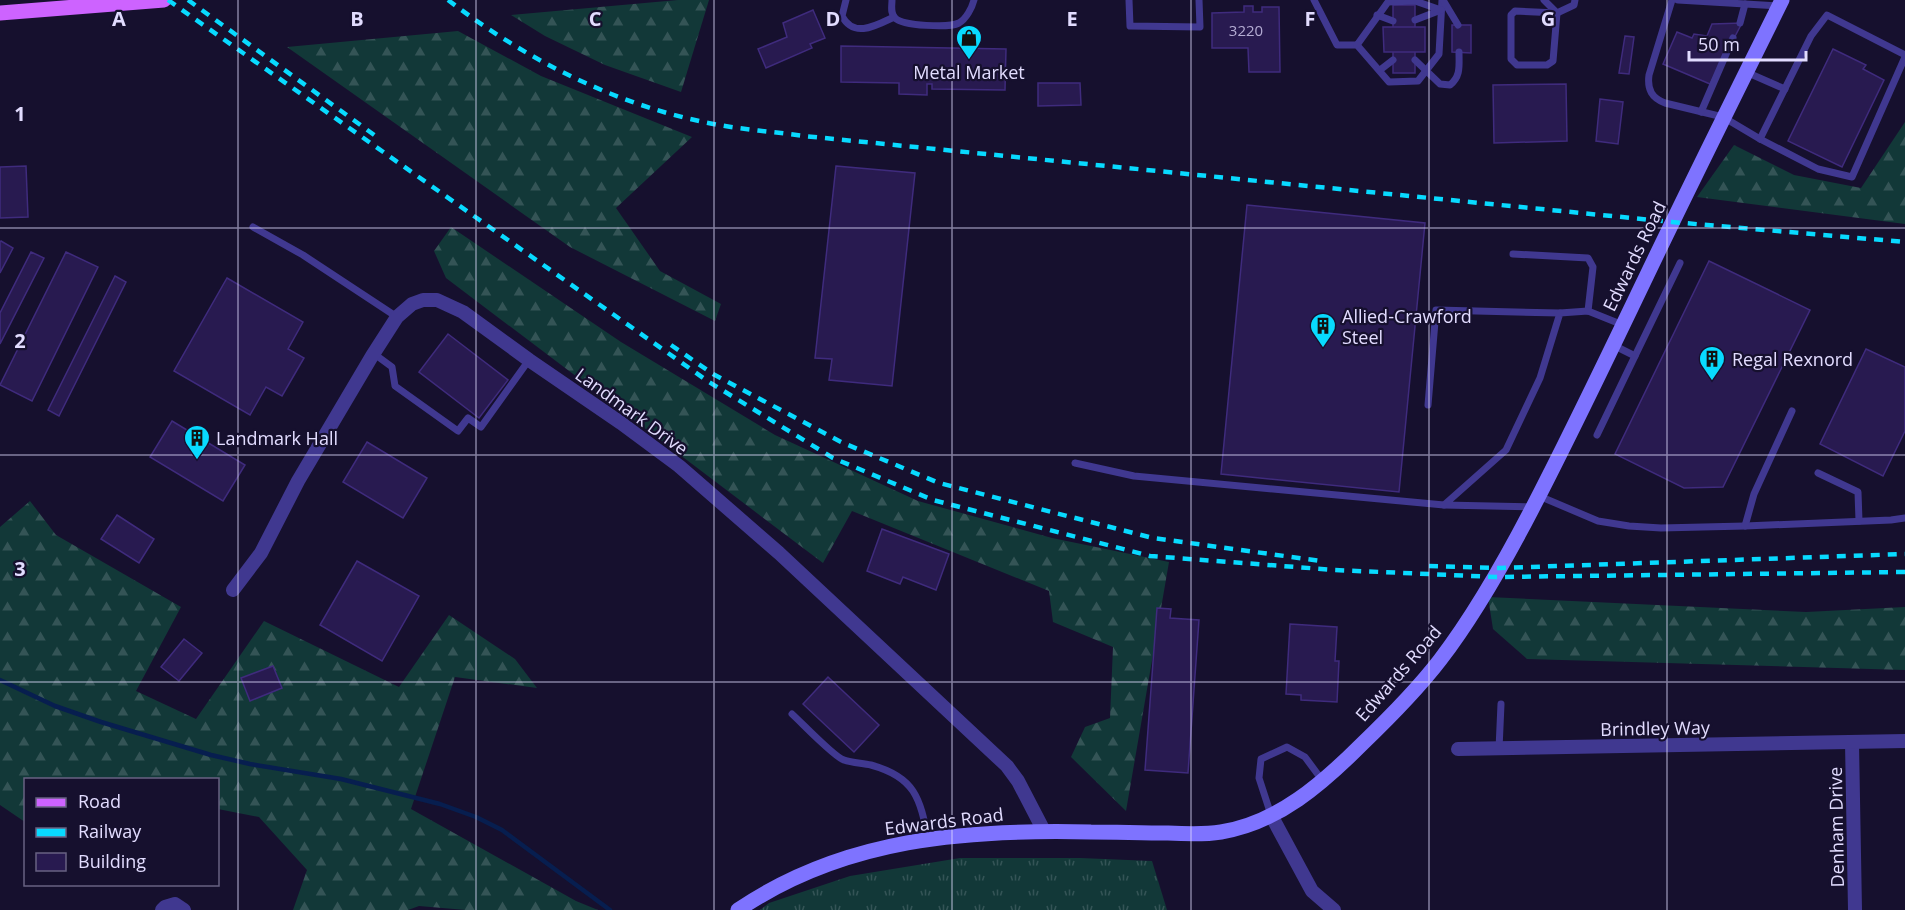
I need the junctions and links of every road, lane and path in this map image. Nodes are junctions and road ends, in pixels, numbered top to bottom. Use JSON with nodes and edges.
{"nodes":[{"id":1,"x":164,"y":0,"type":"edge"},
{"id":2,"x":846,"y":0,"type":"edge"},
{"id":3,"x":892,"y":0,"type":"edge"},
{"id":4,"x":974,"y":0,"type":"edge"},
{"id":5,"x":1129,"y":0,"type":"edge"},
{"id":6,"x":1199,"y":0,"type":"edge"},
{"id":7,"x":1314,"y":0,"type":"edge"},
{"id":8,"x":1442,"y":0,"type":"edge"},
{"id":9,"x":1544,"y":0,"type":"edge"},
{"id":10,"x":1575,"y":0,"type":"edge"},
{"id":11,"x":1672,"y":0,"type":"edge"},
{"id":12,"x":1678,"y":0,"type":"edge"},
{"id":13,"x":1722,"y":1,"type":"edge"},
{"id":14,"x":1781,"y":3,"type":"edge"},
{"id":15,"x":1745,"y":4,"type":"junction"},
{"id":16,"x":1441,"y":10,"type":"junction"},
{"id":17,"x":1557,"y":13,"type":"junction"},
{"id":18,"x":0,"y":14,"type":"edge"},
{"id":19,"x":1377,"y":15,"type":"junction"},
{"id":20,"x":894,"y":17,"type":"junction"},
{"id":21,"x":1415,"y":20,"type":"dead end"},
{"id":22,"x":1393,"y":21,"type":"dead end"},
{"id":23,"x":1740,"y":23,"type":"dead end"},
{"id":24,"x":1458,"y":25,"type":"dead end"},
{"id":25,"x":1734,"y":38,"type":"dead end"},
{"id":26,"x":1357,"y":45,"type":"junction"},
{"id":27,"x":1459,"y":52,"type":"dead end"},
{"id":28,"x":1905,"y":56,"type":"edge"},
{"id":29,"x":1393,"y":60,"type":"dead end"},
{"id":30,"x":1415,"y":60,"type":"dead end"},
{"id":31,"x":1380,"y":70,"type":"junction"},
{"id":32,"x":1426,"y":71,"type":"junction"},
{"id":33,"x":1746,"y":72,"type":"junction"},
{"id":34,"x":1785,"y":90,"type":"junction"},
{"id":35,"x":1701,"y":112,"type":"junction"},
{"id":36,"x":1723,"y":117,"type":"junction"},
{"id":37,"x":1760,"y":139,"type":"junction"},
{"id":38,"x":253,"y":227,"type":"dead end"},
{"id":39,"x":1513,"y":254,"type":"dead end"},
{"id":40,"x":1680,"y":263,"type":"dead end"},
{"id":41,"x":1588,"y":311,"type":"junction"},
{"id":42,"x":1560,"y":313,"type":"junction"},
{"id":43,"x":397,"y":317,"type":"junction"},
{"id":44,"x":1623,"y":325,"type":"junction"},
{"id":45,"x":1613,"y":345,"type":"junction"},
{"id":46,"x":373,"y":353,"type":"junction"},
{"id":47,"x":1635,"y":356,"type":"junction"},
{"id":48,"x":528,"y":360,"type":"junction"},
{"id":49,"x":1428,"y":405,"type":"dead end"},
{"id":50,"x":1792,"y":411,"type":"dead end"},
{"id":51,"x":1597,"y":435,"type":"dead end"},
{"id":52,"x":1075,"y":463,"type":"dead end"},
{"id":53,"x":1818,"y":473,"type":"dead end"},
{"id":54,"x":1536,"y":501,"type":"junction"},
{"id":55,"x":1444,"y":505,"type":"junction"},
{"id":56,"x":1905,"y":518,"type":"edge"},
{"id":57,"x":1859,"y":521,"type":"junction"},
{"id":58,"x":1745,"y":526,"type":"junction"},
{"id":59,"x":233,"y":590,"type":"dead end"},
{"id":60,"x":1501,"y":704,"type":"dead end"},
{"id":61,"x":792,"y":714,"type":"dead end"},
{"id":62,"x":1905,"y":741,"type":"edge"},
{"id":63,"x":1852,"y":743,"type":"junction"},
{"id":64,"x":1458,"y":749,"type":"dead end"},
{"id":65,"x":1499,"y":749,"type":"junction"},
{"id":66,"x":1322,"y":781,"type":"junction"},
{"id":67,"x":1271,"y":815,"type":"junction"},
{"id":68,"x":1044,"y":831,"type":"junction"},
{"id":69,"x":928,"y":839,"type":"junction"},
{"id":70,"x":162,"y":910,"type":"edge"},
{"id":71,"x":184,"y":910,"type":"edge"},
{"id":72,"x":738,"y":910,"type":"edge"},
{"id":73,"x":1334,"y":910,"type":"edge"},
{"id":74,"x":1855,"y":910,"type":"edge"}],
"edges":[{"from":1,"to":18,"type":"main road"},
{"from":2,"to":20,"type":"lane"},
{"from":3,"to":20,"type":"lane"},
{"from":4,"to":20,"type":"lane"},
{"from":5,"to":6,"type":"lane"},
{"from":7,"to":26,"type":"lane"},
{"from":8,"to":16,"type":"lane"},
{"from":8,"to":24,"type":"lane"},
{"from":9,"to":17,"type":"lane"},
{"from":10,"to":17,"type":"lane"},
{"from":11,"to":35,"type":"lane"},
{"from":12,"to":13,"type":"lane"},
{"from":13,"to":15,"type":"lane"},
{"from":14,"to":15,"type":"lane"},
{"from":14,"to":33,"type":"main road","name":"Edwards Road"},
{"from":15,"to":23,"type":"lane"},
{"from":16,"to":19,"type":"lane"},
{"from":16,"to":21,"type":"lane"},
{"from":16,"to":32,"type":"lane"},
{"from":17,"to":17,"type":"lane"},
{"from":19,"to":22,"type":"lane"},
{"from":19,"to":26,"type":"lane"},
{"from":25,"to":35,"type":"lane"},
{"from":26,"to":31,"type":"lane"},
{"from":27,"to":32,"type":"lane"},
{"from":28,"to":34,"type":"lane"},
{"from":28,"to":37,"type":"lane"},
{"from":29,"to":31,"type":"lane"},
{"from":30,"to":32,"type":"lane"},
{"from":31,"to":32,"type":"lane"},
{"from":33,"to":34,"type":"lane"},
{"from":33,"to":36,"type":"main road","name":"Edwards Road"},
{"from":34,"to":37,"type":"lane"},
{"from":35,"to":36,"type":"lane"},
{"from":36,"to":37,"type":"lane"},
{"from":36,"to":44,"type":"main road","name":"Edwards Road"},
{"from":38,"to":43,"type":"lane"},
{"from":39,"to":41,"type":"lane"},
{"from":40,"to":47,"type":"lane"},
{"from":41,"to":42,"type":"lane"},
{"from":41,"to":44,"type":"lane"},
{"from":42,"to":49,"type":"lane"},
{"from":42,"to":55,"type":"lane"},
{"from":43,"to":46,"type":"street","name":"Landmark Drive"},
{"from":43,"to":48,"type":"street","name":"Landmark Drive"},
{"from":44,"to":45,"type":"main road","name":"Edwards Road"},
{"from":45,"to":47,"type":"lane"},
{"from":45,"to":54,"type":"main road","name":"Edwards Road"},
{"from":46,"to":48,"type":"lane"},
{"from":46,"to":59,"type":"street","name":"Landmark Drive"},
{"from":47,"to":51,"type":"lane"},
{"from":48,"to":68,"type":"street","name":"Landmark Drive"},
{"from":50,"to":58,"type":"lane"},
{"from":52,"to":55,"type":"lane"},
{"from":53,"to":57,"type":"lane"},
{"from":54,"to":55,"type":"lane"},
{"from":54,"to":58,"type":"lane"},
{"from":54,"to":66,"type":"main road","name":"Edwards Road"},
{"from":56,"to":57,"type":"lane"},
{"from":57,"to":58,"type":"lane"},
{"from":60,"to":65,"type":"lane"},
{"from":61,"to":69,"type":"lane"},
{"from":62,"to":63,"type":"street","name":"Brindley Way"},
{"from":63,"to":65,"type":"street","name":"Brindley Way"},
{"from":63,"to":74,"type":"street","name":"Denham Drive"},
{"from":64,"to":65,"type":"street","name":"Brindley Way"},
{"from":66,"to":67,"type":"main road","name":"Edwards Road"},
{"from":66,"to":67,"type":"lane"},
{"from":67,"to":68,"type":"main road","name":"Edwards Road"},
{"from":67,"to":73,"type":"street"},
{"from":68,"to":69,"type":"main road","name":"Edwards Road"},
{"from":69,"to":72,"type":"main road","name":"Edwards Road"},
{"from":70,"to":71,"type":"street"}]}
